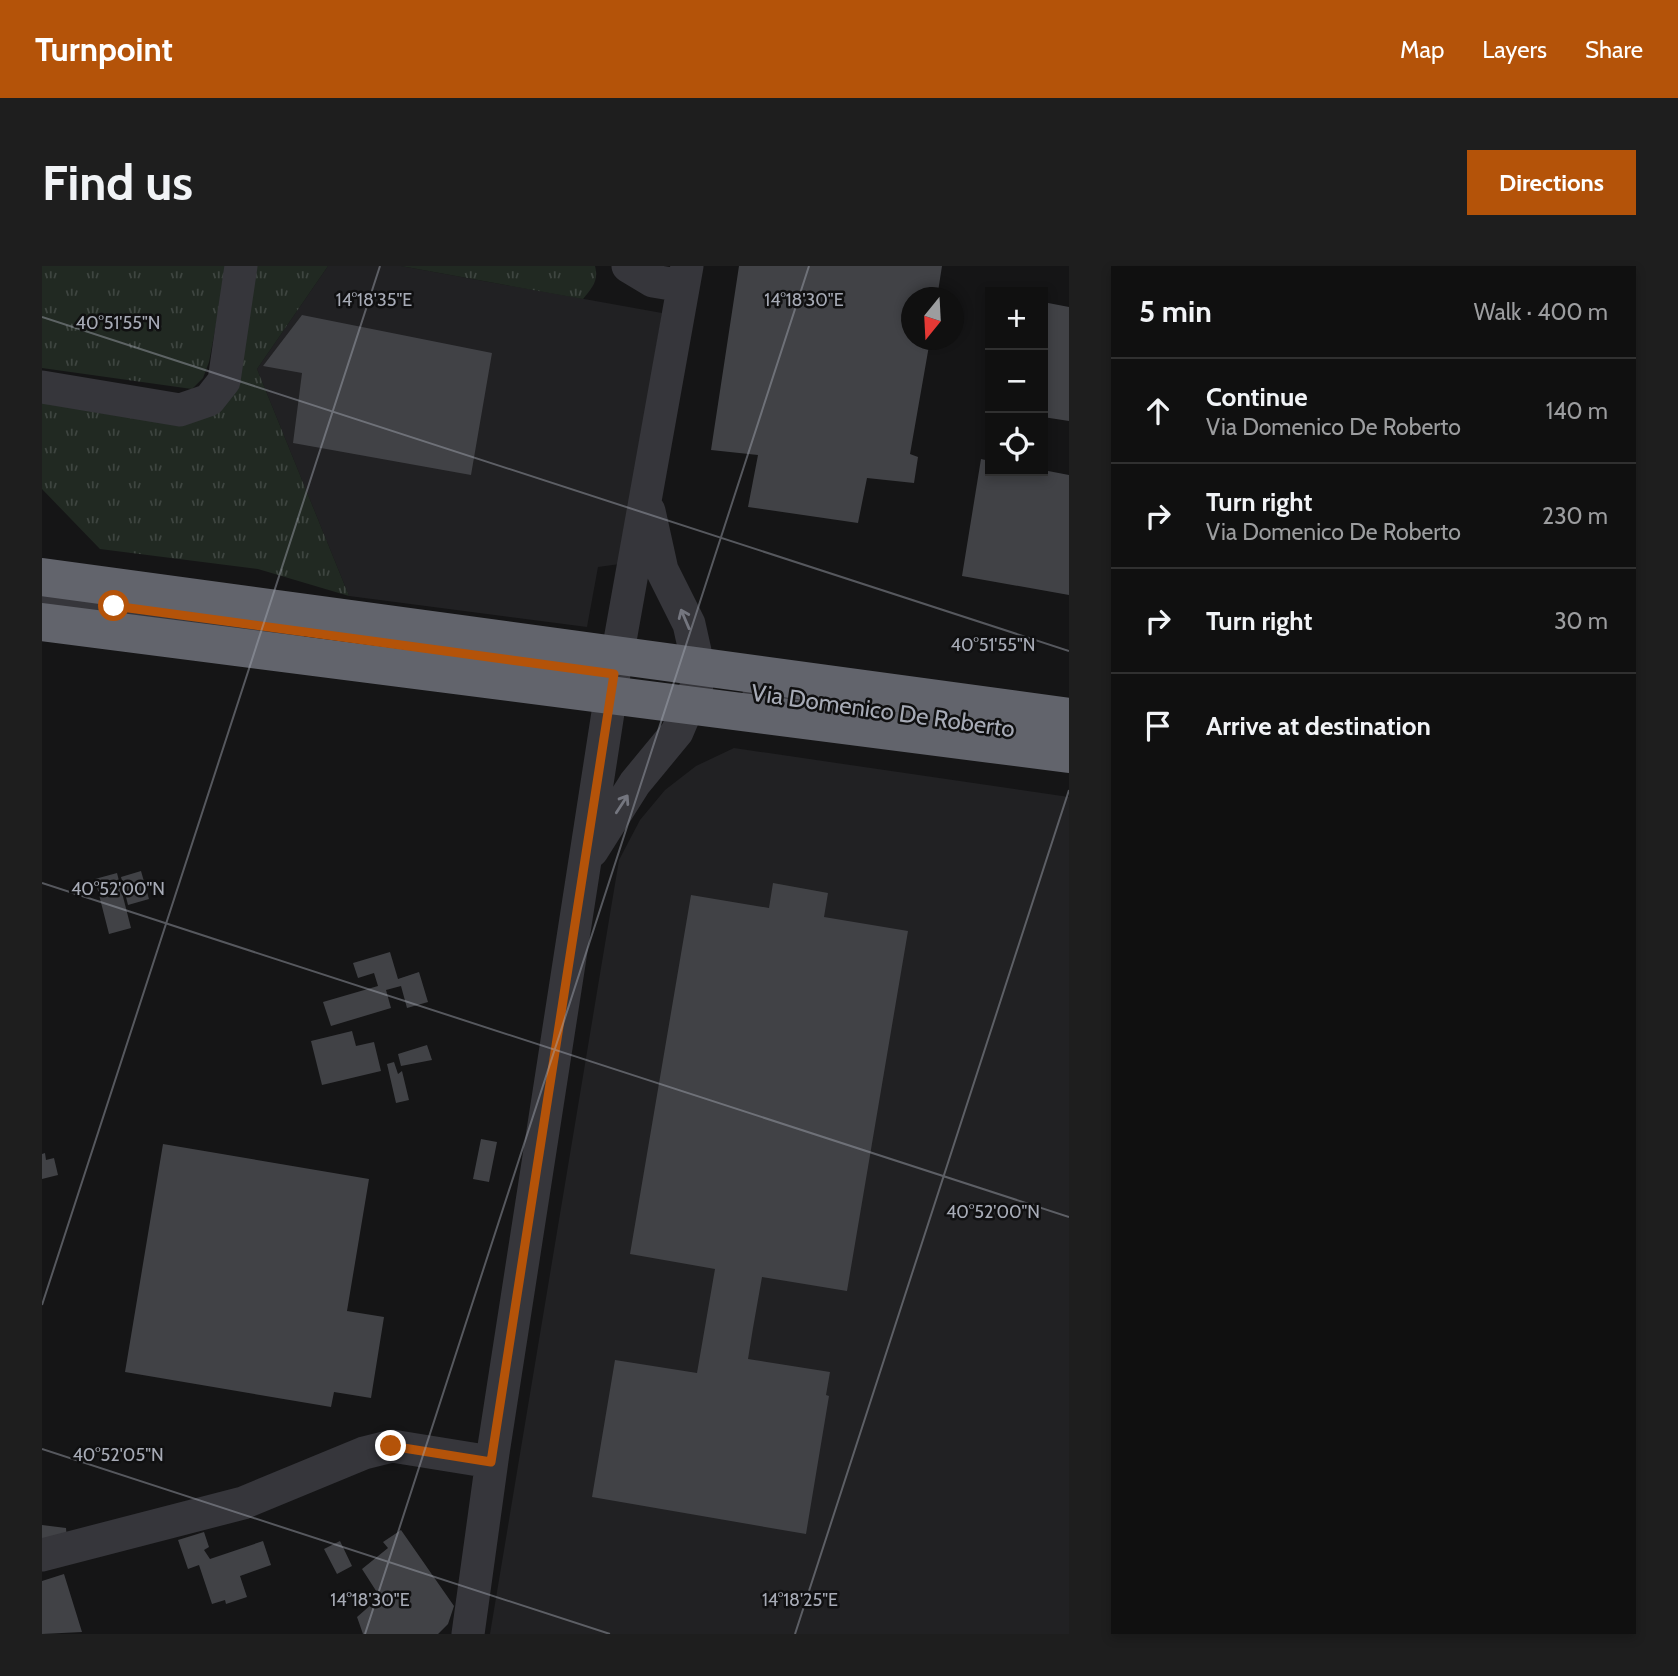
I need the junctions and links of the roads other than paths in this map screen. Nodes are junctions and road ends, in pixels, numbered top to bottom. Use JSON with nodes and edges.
{"nodes":[{"id":1,"x":241,"y":266,"type":"edge"},
{"id":2,"x":629,"y":267,"type":"edge"},
{"id":3,"x":685,"y":276,"type":"edge"},
{"id":4,"x":42,"y":387,"type":"edge"},
{"id":5,"x":646,"y":497,"type":"junction"},
{"id":6,"x":42,"y":577,"type":"edge"},
{"id":7,"x":42,"y":597,"type":"edge"},
{"id":8,"x":42,"y":622,"type":"edge"},
{"id":9,"x":614,"y":674,"type":"junction"},
{"id":10,"x":696,"y":685,"type":"junction"},
{"id":11,"x":1069,"y":717,"type":"edge"},
{"id":12,"x":1069,"y":738,"type":"edge"},
{"id":13,"x":1069,"y":754,"type":"edge"},
{"id":14,"x":585,"y":862,"type":"junction"},
{"id":15,"x":491,"y":1462,"type":"junction"},
{"id":16,"x":42,"y":1555,"type":"edge"},
{"id":17,"x":468,"y":1634,"type":"edge"}],
"edges":[{"from":1,"to":4,"type":"street"},
{"from":2,"to":3,"type":"street"},
{"from":3,"to":5,"type":"street"},
{"from":5,"to":9,"type":"street"},
{"from":10,"to":5,"type":"street","one_way":true},
{"from":6,"to":11,"type":"highway","bridge":true},
{"from":7,"to":9,"type":"street","name":"Via Domenico De Roberto"},
{"from":8,"to":13,"type":"highway","bridge":true},
{"from":9,"to":10,"type":"street","name":"Via Domenico De Roberto"},
{"from":9,"to":14,"type":"street"},
{"from":10,"to":12,"type":"street","name":"Via Domenico De Roberto"},
{"from":14,"to":10,"type":"street","one_way":true},
{"from":14,"to":15,"type":"street"},
{"from":15,"to":16,"type":"street"},
{"from":15,"to":17,"type":"street"}]}
